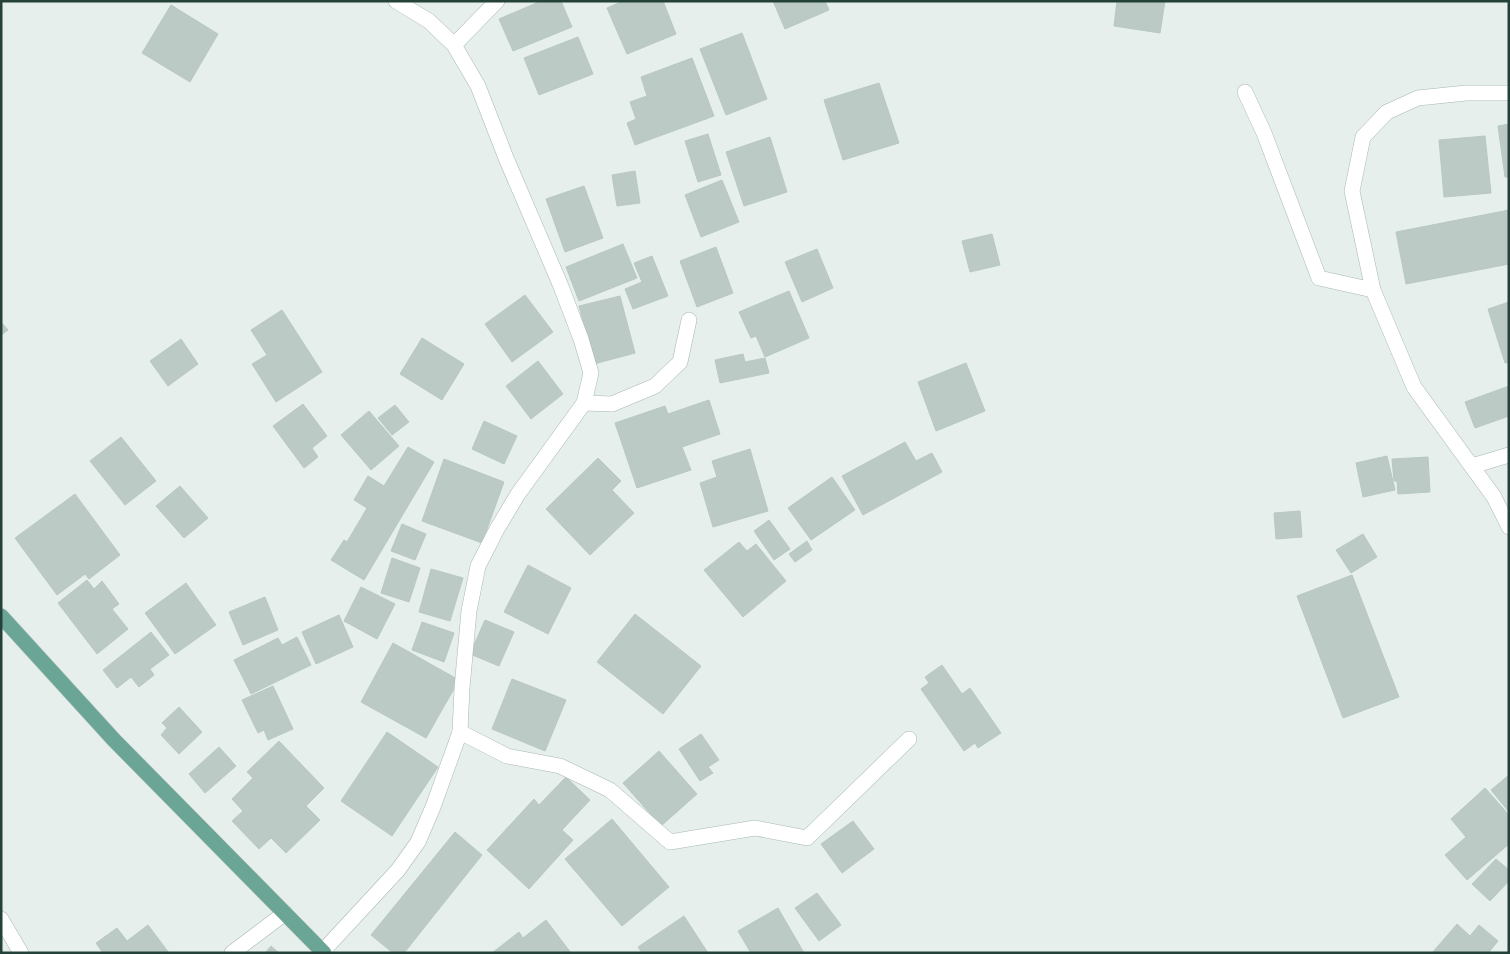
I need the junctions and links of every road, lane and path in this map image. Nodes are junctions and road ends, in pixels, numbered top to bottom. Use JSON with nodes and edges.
{"nodes":[{"id":1,"x":396,"y":1,"type":"edge"},
{"id":2,"x":497,"y":1,"type":"edge"},
{"id":3,"x":454,"y":44,"type":"junction"},
{"id":4,"x":1246,"y":92,"type":"dead end"},
{"id":5,"x":1509,"y":93,"type":"edge"},
{"id":6,"x":1373,"y":290,"type":"junction"},
{"id":7,"x":689,"y":320,"type":"dead end"},
{"id":8,"x":584,"y":403,"type":"junction"},
{"id":9,"x":1509,"y":455,"type":"edge"},
{"id":10,"x":1472,"y":466,"type":"junction"},
{"id":11,"x":1509,"y":527,"type":"edge"},
{"id":12,"x":1,"y":616,"type":"edge"},
{"id":13,"x":460,"y":732,"type":"junction"},
{"id":14,"x":909,"y":739,"type":"dead end"},
{"id":15,"x":285,"y":913,"type":"junction"},
{"id":16,"x":1,"y":919,"type":"edge"},
{"id":17,"x":324,"y":952,"type":"edge"},
{"id":18,"x":21,"y":953,"type":"edge"},
{"id":19,"x":232,"y":953,"type":"edge"}],
"edges":[{"from":1,"to":3,"type":"street"},
{"from":2,"to":3,"type":"street"},
{"from":3,"to":8,"type":"street"},
{"from":4,"to":6,"type":"street"},
{"from":5,"to":6,"type":"street"},
{"from":6,"to":10,"type":"street"},
{"from":7,"to":8,"type":"street"},
{"from":8,"to":13,"type":"street"},
{"from":9,"to":10,"type":"street"},
{"from":10,"to":11,"type":"street"},
{"from":12,"to":15,"type":"main road"},
{"from":13,"to":14,"type":"street"},
{"from":13,"to":17,"type":"street"},
{"from":15,"to":17,"type":"main road"},
{"from":15,"to":19,"type":"street"},
{"from":16,"to":18,"type":"street"}]}
